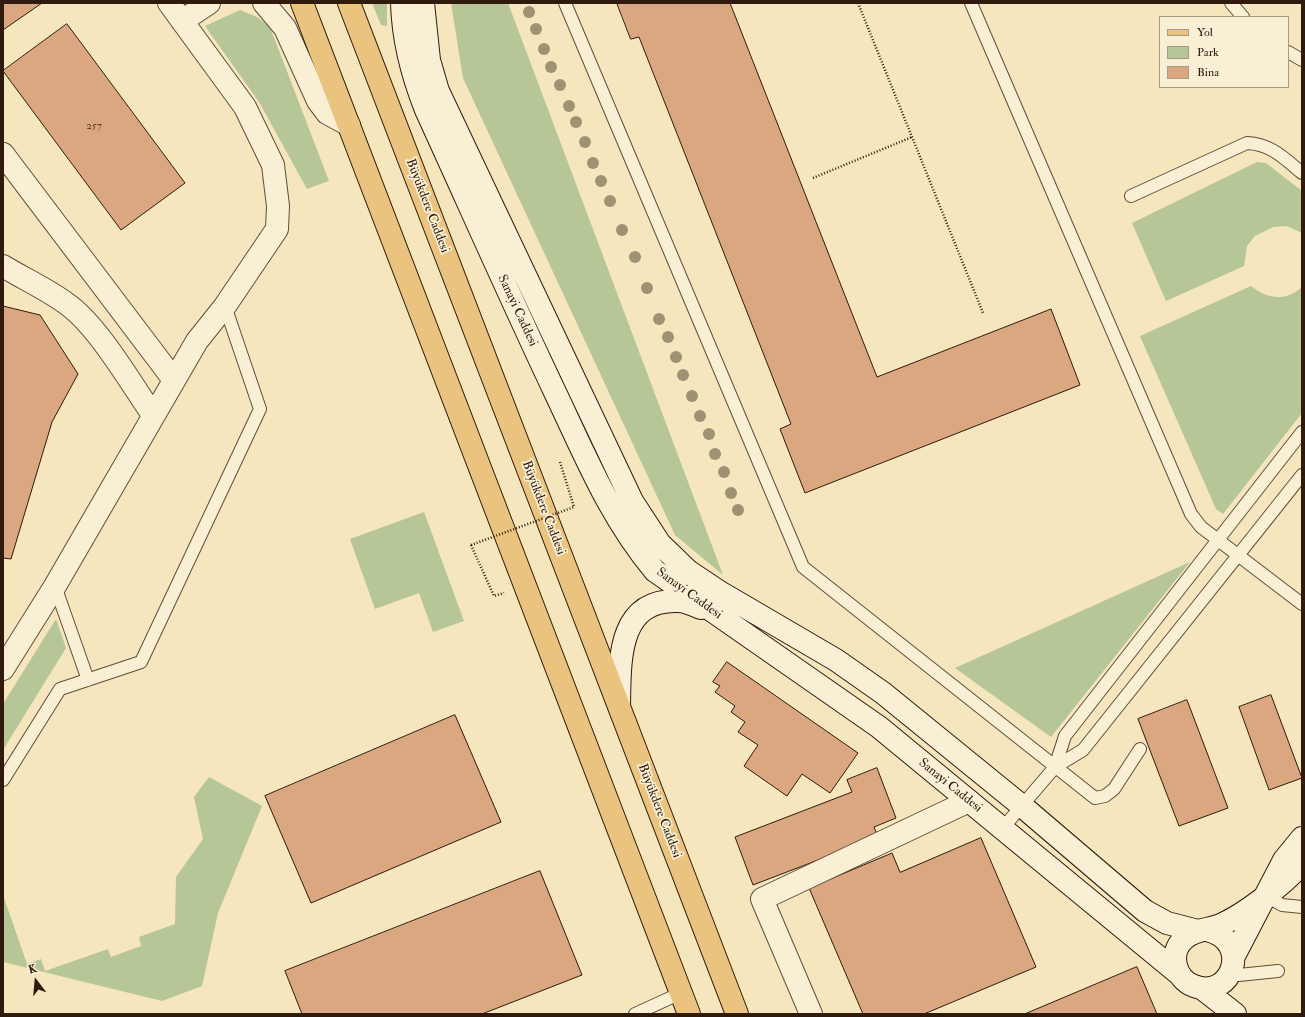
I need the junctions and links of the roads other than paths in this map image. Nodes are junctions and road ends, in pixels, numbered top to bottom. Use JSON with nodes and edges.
{"nodes":[{"id":1,"x":169,"y":3,"type":"edge"},
{"id":2,"x":209,"y":3,"type":"edge"},
{"id":3,"x":264,"y":3,"type":"edge"},
{"id":4,"x":302,"y":3,"type":"edge"},
{"id":5,"x":349,"y":3,"type":"edge"},
{"id":6,"x":402,"y":3,"type":"edge"},
{"id":7,"x":423,"y":3,"type":"edge"},
{"id":8,"x":565,"y":3,"type":"edge"},
{"id":9,"x":971,"y":3,"type":"edge"},
{"id":10,"x":1231,"y":3,"type":"edge"},
{"id":11,"x":1242,"y":16,"type":"edge"},
{"id":12,"x":182,"y":21,"type":"junction"},
{"id":13,"x":1289,"y":53,"type":"edge"},
{"id":14,"x":1302,"y":60,"type":"edge"},
{"id":15,"x":349,"y":125,"type":"junction"},
{"id":16,"x":3,"y":154,"type":"edge"},
{"id":17,"x":1302,"y":173,"type":"edge"},
{"id":18,"x":1131,"y":196,"type":"dead end"},
{"id":19,"x":3,"y":266,"type":"edge"},
{"id":20,"x":224,"y":306,"type":"junction"},
{"id":21,"x":174,"y":380,"type":"junction"},
{"id":22,"x":153,"y":415,"type":"junction"},
{"id":23,"x":1302,"y":432,"type":"edge"},
{"id":24,"x":1302,"y":475,"type":"edge"},
{"id":25,"x":1218,"y":540,"type":"junction"},
{"id":26,"x":1238,"y":555,"type":"junction"},
{"id":27,"x":55,"y":586,"type":"junction"},
{"id":28,"x":1302,"y":604,"type":"edge"},
{"id":29,"x":710,"y":610,"type":"junction"},
{"id":30,"x":3,"y":669,"type":"edge"},
{"id":31,"x":88,"y":680,"type":"junction"},
{"id":32,"x":619,"y":705,"type":"junction"},
{"id":33,"x":1140,"y":749,"type":"dead end"},
{"id":34,"x":1055,"y":767,"type":"junction"},
{"id":35,"x":3,"y":780,"type":"edge"},
{"id":36,"x":969,"y":801,"type":"junction"},
{"id":37,"x":1022,"y":806,"type":"junction"},
{"id":38,"x":1002,"y":829,"type":"junction"},
{"id":39,"x":1302,"y":838,"type":"edge"},
{"id":40,"x":1302,"y":862,"type":"edge"},
{"id":41,"x":1266,"y":896,"type":"junction"},
{"id":42,"x":1302,"y":906,"type":"edge"},
{"id":43,"x":1202,"y":930,"type":"junction"},
{"id":44,"x":1231,"y":966,"type":"junction"},
{"id":45,"x":1278,"y":971,"type":"dead end"},
{"id":46,"x":1178,"y":973,"type":"junction"},
{"id":47,"x":1203,"y":989,"type":"junction"},
{"id":48,"x":681,"y":993,"type":"junction"},
{"id":49,"x":635,"y":1014,"type":"edge"},
{"id":50,"x":689,"y":1014,"type":"edge"},
{"id":51,"x":737,"y":1014,"type":"edge"},
{"id":52,"x":811,"y":1014,"type":"edge"},
{"id":53,"x":1235,"y":1014,"type":"edge"}],
"edges":[{"from":1,"to":12,"type":"street"},
{"from":2,"to":12,"type":"street"},
{"from":3,"to":15,"type":"street"},
{"from":4,"to":15,"type":"main road"},
{"from":5,"to":32,"type":"main road","name":"Büyükdere Caddesi"},
{"from":6,"to":29,"type":"street","name":"Sanayi Caddesi"},
{"from":7,"to":37,"type":"street","name":"Sanayi Caddesi"},
{"from":8,"to":34,"type":"lane"},
{"from":9,"to":25,"type":"lane"},
{"from":10,"to":11,"type":"lane"},
{"from":12,"to":20,"type":"street"},
{"from":13,"to":14,"type":"lane"},
{"from":15,"to":48,"type":"main road"},
{"from":16,"to":21,"type":"street"},
{"from":17,"to":18,"type":"lane"},
{"from":19,"to":22,"type":"street"},
{"from":20,"to":21,"type":"street"},
{"from":20,"to":31,"type":"lane"},
{"from":21,"to":22,"type":"street"},
{"from":22,"to":27,"type":"street"},
{"from":23,"to":25,"type":"lane"},
{"from":24,"to":26,"type":"lane"},
{"from":25,"to":26,"type":"lane"},
{"from":25,"to":34,"type":"lane"},
{"from":26,"to":28,"type":"lane"},
{"from":26,"to":34,"type":"lane"},
{"from":27,"to":30,"type":"street"},
{"from":27,"to":31,"type":"lane"},
{"from":29,"to":32,"type":"street"},
{"from":29,"to":36,"type":"street","name":"Sanayi Caddesi"},
{"from":31,"to":35,"type":"lane"},
{"from":32,"to":51,"type":"main road","name":"Büyükdere Caddesi"},
{"from":33,"to":34,"type":"lane"},
{"from":34,"to":37,"type":"lane"},
{"from":36,"to":38,"type":"street","name":"Sanayi Caddesi"},
{"from":36,"to":52,"type":"street"},
{"from":37,"to":38,"type":"lane"},
{"from":37,"to":43,"type":"street","name":"Sanayi Caddesi"},
{"from":38,"to":46,"type":"street","name":"Sanayi Caddesi"},
{"from":39,"to":41,"type":"street"},
{"from":40,"to":41,"type":"street"},
{"from":41,"to":42,"type":"lane"},
{"from":41,"to":43,"type":"street"},
{"from":41,"to":44,"type":"street"},
{"from":43,"to":44,"type":"street"},
{"from":43,"to":46,"type":"street"},
{"from":44,"to":45,"type":"lane"},
{"from":44,"to":47,"type":"street"},
{"from":46,"to":47,"type":"street"},
{"from":47,"to":53,"type":"street"},
{"from":48,"to":49,"type":"lane"},
{"from":48,"to":50,"type":"main road"}]}
